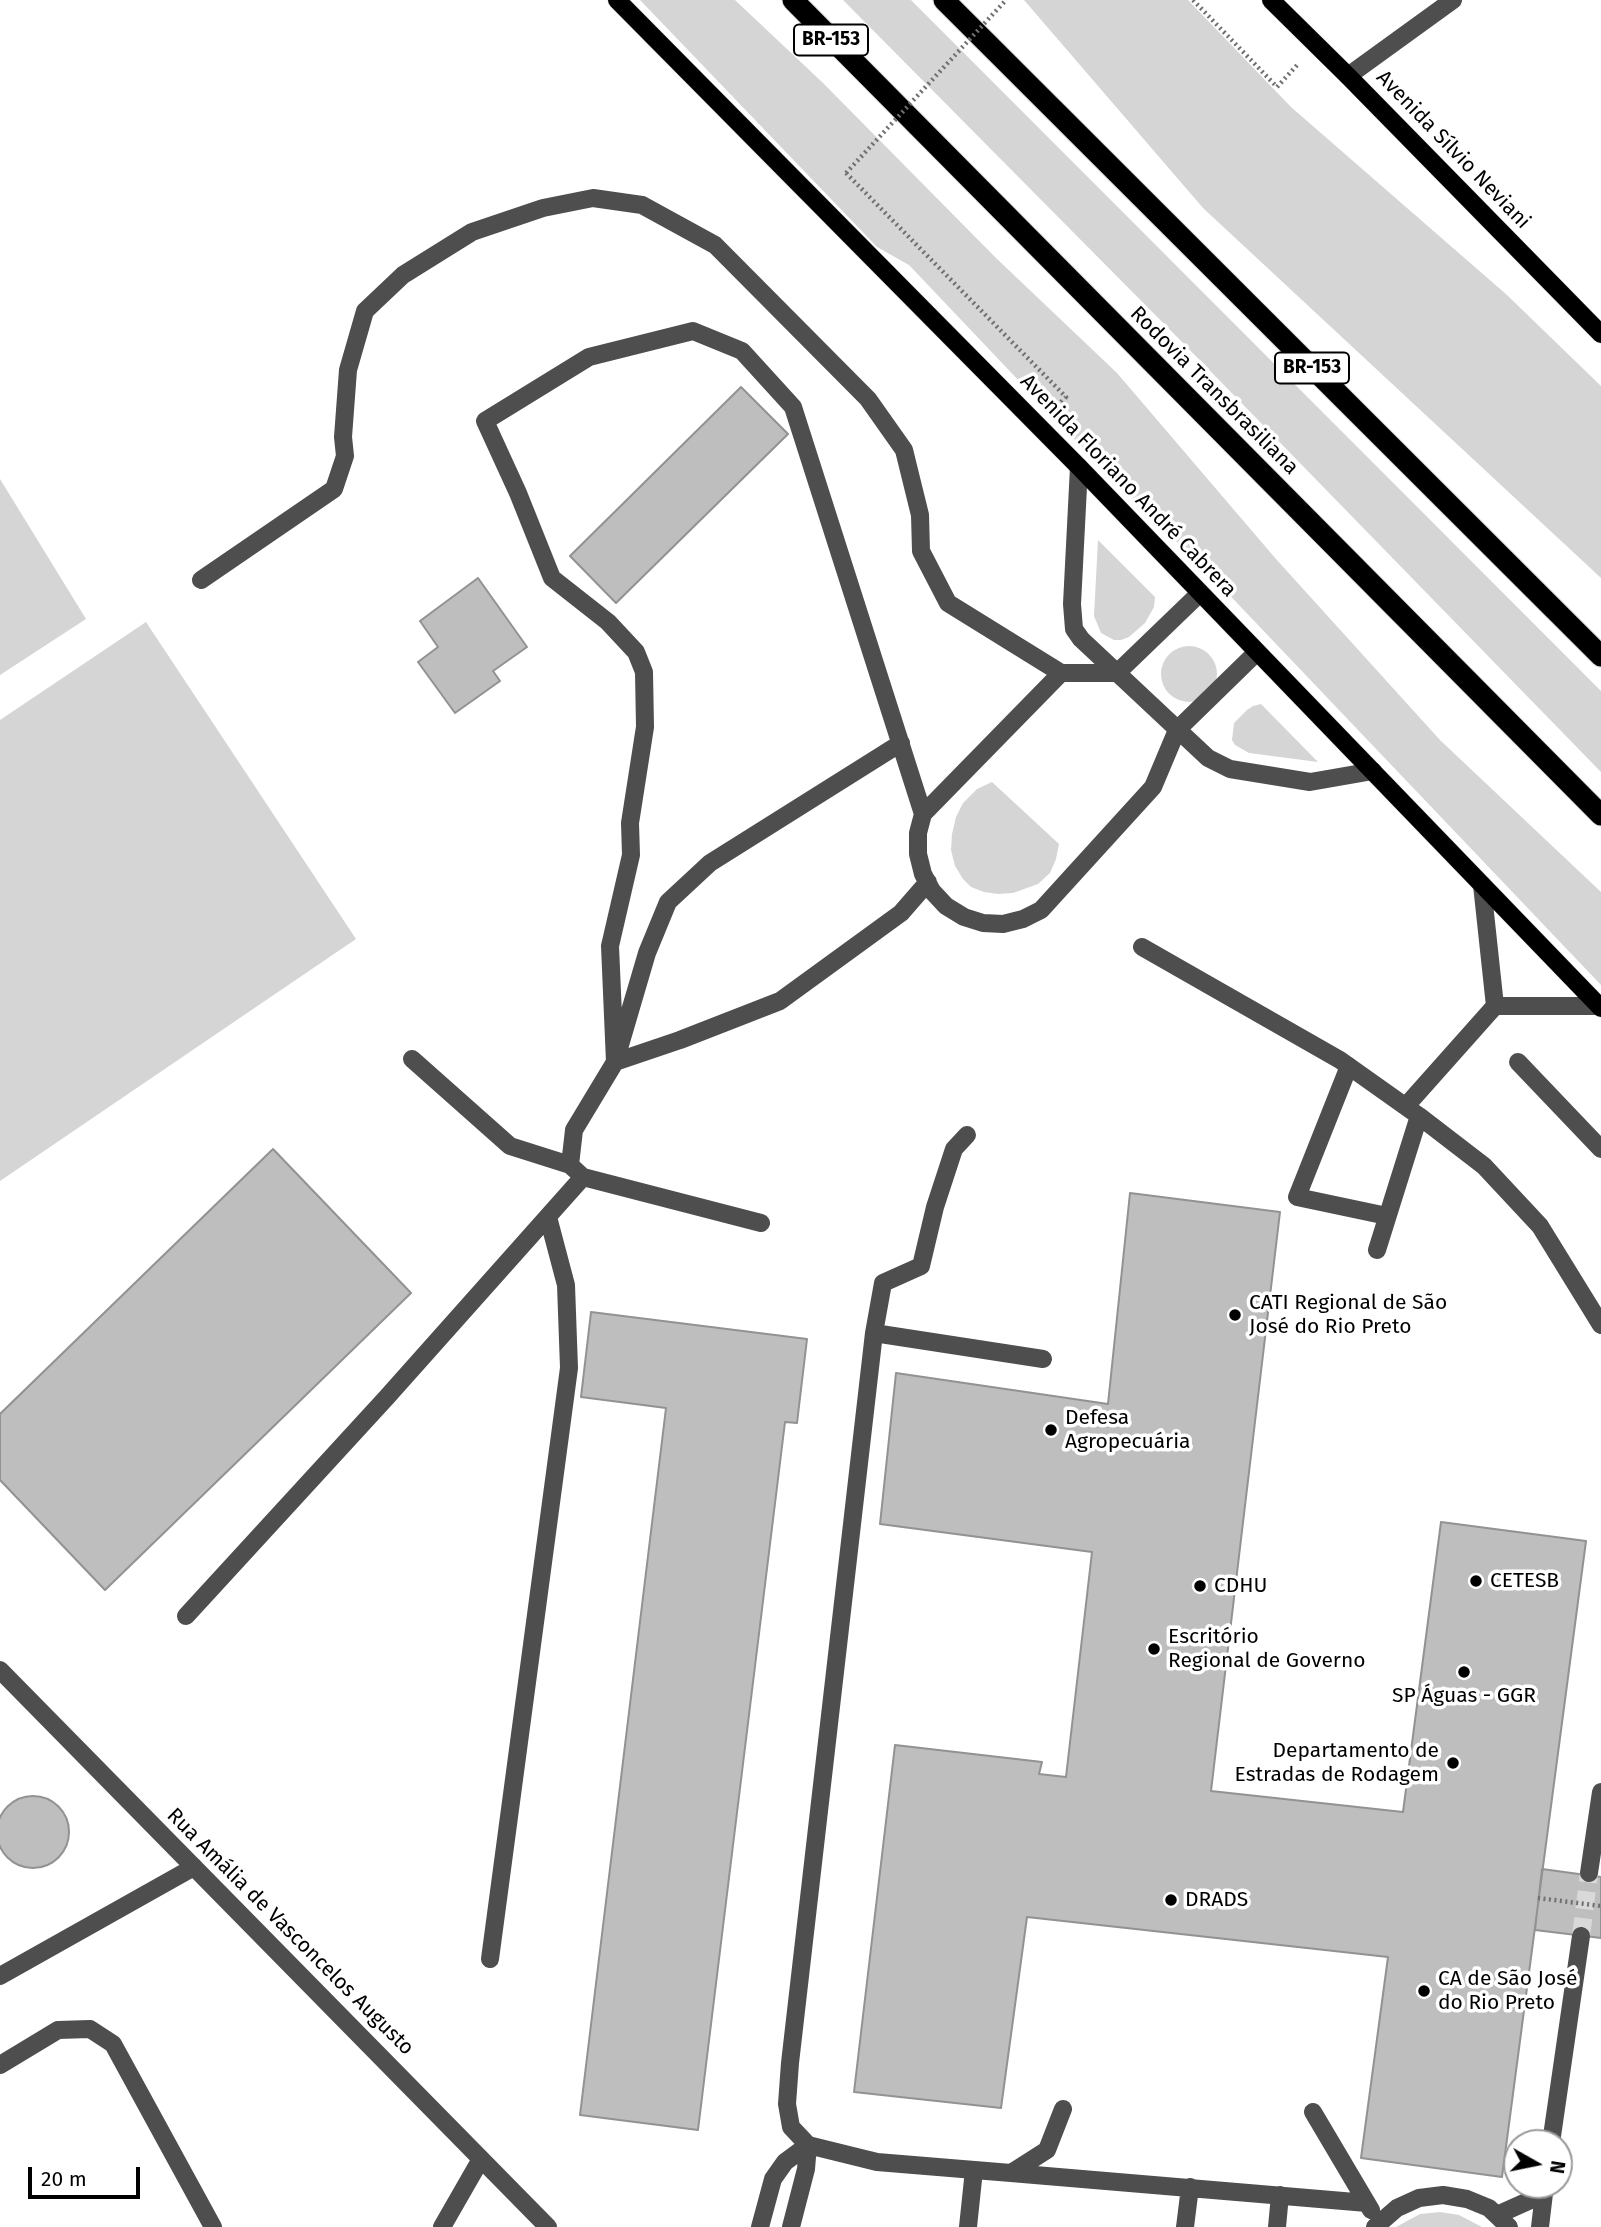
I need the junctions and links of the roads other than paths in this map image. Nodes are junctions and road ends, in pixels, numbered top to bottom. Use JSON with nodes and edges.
{"nodes":[{"id":1,"x":617,"y":0,"type":"edge"},
{"id":2,"x":793,"y":0,"type":"edge"},
{"id":3,"x":944,"y":0,"type":"edge"},
{"id":4,"x":1270,"y":0,"type":"edge"},
{"id":5,"x":1453,"y":0,"type":"edge"},
{"id":6,"x":1348,"y":76,"type":"junction"},
{"id":7,"x":1601,"y":334,"type":"edge"},
{"id":8,"x":1079,"y":467,"type":"junction"},
{"id":9,"x":201,"y":580,"type":"dead end"},
{"id":10,"x":1200,"y":593,"type":"junction"},
{"id":11,"x":1257,"y":652,"type":"junction"},
{"id":12,"x":1601,"y":656,"type":"edge"},
{"id":13,"x":1061,"y":673,"type":"junction"},
{"id":14,"x":1117,"y":673,"type":"junction"},
{"id":15,"x":1177,"y":730,"type":"junction"},
{"id":16,"x":901,"y":743,"type":"junction"},
{"id":17,"x":1373,"y":771,"type":"junction"},
{"id":18,"x":923,"y":814,"type":"junction"},
{"id":19,"x":1601,"y":815,"type":"edge"},
{"id":20,"x":928,"y":882,"type":"junction"},
{"id":21,"x":1482,"y":885,"type":"junction"},
{"id":22,"x":1142,"y":947,"type":"dead end"},
{"id":23,"x":1495,"y":1006,"type":"junction"},
{"id":24,"x":1600,"y":1007,"type":"edge"},
{"id":25,"x":412,"y":1059,"type":"dead end"},
{"id":26,"x":615,"y":1062,"type":"junction"},
{"id":27,"x":1518,"y":1062,"type":"dead end"},
{"id":28,"x":1349,"y":1066,"type":"junction"},
{"id":29,"x":1413,"y":1111,"type":"junction"},
{"id":30,"x":967,"y":1135,"type":"dead end"},
{"id":31,"x":1601,"y":1149,"type":"edge"},
{"id":32,"x":577,"y":1171,"type":"junction"},
{"id":33,"x":1387,"y":1216,"type":"junction"},
{"id":34,"x":548,"y":1217,"type":"junction"},
{"id":35,"x":761,"y":1223,"type":"dead end"},
{"id":36,"x":1377,"y":1250,"type":"dead end"},
{"id":37,"x":1601,"y":1325,"type":"edge"},
{"id":38,"x":874,"y":1332,"type":"junction"},
{"id":39,"x":1043,"y":1359,"type":"dead end"},
{"id":40,"x":186,"y":1616,"type":"dead end"},
{"id":41,"x":0,"y":1670,"type":"edge"},
{"id":42,"x":1601,"y":1792,"type":"edge"},
{"id":43,"x":194,"y":1867,"type":"junction"},
{"id":44,"x":1590,"y":1873,"type":"tunnel mouth"},
{"id":45,"x":1581,"y":1936,"type":"tunnel mouth"},
{"id":46,"x":490,"y":1959,"type":"dead end"},
{"id":47,"x":0,"y":1976,"type":"edge"},
{"id":48,"x":0,"y":2065,"type":"edge"},
{"id":49,"x":1063,"y":2109,"type":"dead end"},
{"id":50,"x":1313,"y":2112,"type":"dead end"},
{"id":51,"x":1553,"y":2129,"type":"edge"},
{"id":52,"x":808,"y":2145,"type":"junction"},
{"id":53,"x":481,"y":2159,"type":"junction"},
{"id":54,"x":975,"y":2170,"type":"junction"},
{"id":55,"x":1010,"y":2173,"type":"junction"},
{"id":56,"x":1189,"y":2187,"type":"junction"},
{"id":57,"x":1280,"y":2195,"type":"junction"},
{"id":58,"x":1532,"y":2199,"type":"edge"},
{"id":59,"x":1543,"y":2199,"type":"edge"},
{"id":60,"x":1367,"y":2203,"type":"junction"},
{"id":61,"x":1503,"y":2221,"type":"edge"},
{"id":62,"x":1376,"y":2225,"type":"edge"},
{"id":63,"x":213,"y":2227,"type":"edge"},
{"id":64,"x":442,"y":2227,"type":"edge"},
{"id":65,"x":548,"y":2227,"type":"edge"},
{"id":66,"x":760,"y":2227,"type":"edge"},
{"id":67,"x":791,"y":2227,"type":"edge"},
{"id":68,"x":968,"y":2227,"type":"edge"},
{"id":69,"x":1185,"y":2227,"type":"edge"},
{"id":70,"x":1277,"y":2227,"type":"edge"},
{"id":71,"x":1539,"y":2227,"type":"edge"}],
"edges":[{"from":1,"to":8,"type":"main road","name":"Avenida Floriano André Cabrera"},
{"from":2,"to":19,"type":"highway","name":"Rodovia Transbrasiliana","number":"BR-153"},
{"from":3,"to":12,"type":"highway","number":"BR-153"},
{"from":4,"to":6,"type":"main road","name":"Avenida Sílvio Neviani"},
{"from":5,"to":6,"type":"street"},
{"from":6,"to":7,"type":"main road","name":"Avenida Sílvio Neviani"},
{"from":8,"to":10,"type":"main road","name":"Avenida Floriano André Cabrera"},
{"from":8,"to":14,"type":"street"},
{"from":9,"to":13,"type":"street"},
{"from":10,"to":11,"type":"main road","name":"Avenida Floriano André Cabrera"},
{"from":10,"to":14,"type":"street"},
{"from":11,"to":15,"type":"street"},
{"from":11,"to":17,"type":"main road","name":"Avenida Floriano André Cabrera"},
{"from":13,"to":14,"type":"street"},
{"from":13,"to":18,"type":"street"},
{"from":14,"to":15,"type":"street"},
{"from":15,"to":17,"type":"street"},
{"from":15,"to":20,"type":"street"},
{"from":16,"to":18,"type":"street"},
{"from":16,"to":26,"type":"street"},
{"from":16,"to":26,"type":"street"},
{"from":17,"to":21,"type":"main road","name":"Avenida Floriano André Cabrera"},
{"from":18,"to":20,"type":"street"},
{"from":20,"to":26,"type":"street"},
{"from":21,"to":23,"type":"street"},
{"from":21,"to":24,"type":"main road","name":"Avenida Floriano André Cabrera"},
{"from":22,"to":28,"type":"street"},
{"from":23,"to":24,"type":"street"},
{"from":23,"to":29,"type":"street"},
{"from":25,"to":32,"type":"street"},
{"from":26,"to":32,"type":"street"},
{"from":27,"to":31,"type":"street"},
{"from":28,"to":29,"type":"street"},
{"from":28,"to":33,"type":"street"},
{"from":29,"to":33,"type":"street"},
{"from":29,"to":37,"type":"street"},
{"from":30,"to":38,"type":"street"},
{"from":32,"to":34,"type":"street"},
{"from":32,"to":35,"type":"street"},
{"from":33,"to":36,"type":"street"},
{"from":34,"to":40,"type":"street"},
{"from":34,"to":46,"type":"street"},
{"from":38,"to":39,"type":"street"},
{"from":38,"to":52,"type":"street"},
{"from":41,"to":43,"type":"street","name":"Rua Amália de Vasconcelos Augusto"},
{"from":42,"to":44,"type":"street"},
{"from":43,"to":47,"type":"street"},
{"from":43,"to":53,"type":"street","name":"Rua Amália de Vasconcelos Augusto"},
{"from":45,"to":51,"type":"street"},
{"from":48,"to":63,"type":"street"},
{"from":49,"to":55,"type":"street"},
{"from":50,"to":60,"type":"street"},
{"from":52,"to":54,"type":"street"},
{"from":52,"to":66,"type":"street"},
{"from":52,"to":67,"type":"street"},
{"from":53,"to":64,"type":"street"},
{"from":53,"to":65,"type":"street","name":"Rua Amália de Vasconcelos Augusto"},
{"from":54,"to":55,"type":"street"},
{"from":54,"to":68,"type":"street"},
{"from":55,"to":56,"type":"street"},
{"from":56,"to":57,"type":"street"},
{"from":56,"to":69,"type":"street"},
{"from":57,"to":60,"type":"street"},
{"from":57,"to":70,"type":"street"},
{"from":58,"to":61,"type":"street"},
{"from":59,"to":71,"type":"street"},
{"from":60,"to":62,"type":"street"},
{"from":61,"to":62,"type":"street"}]}
